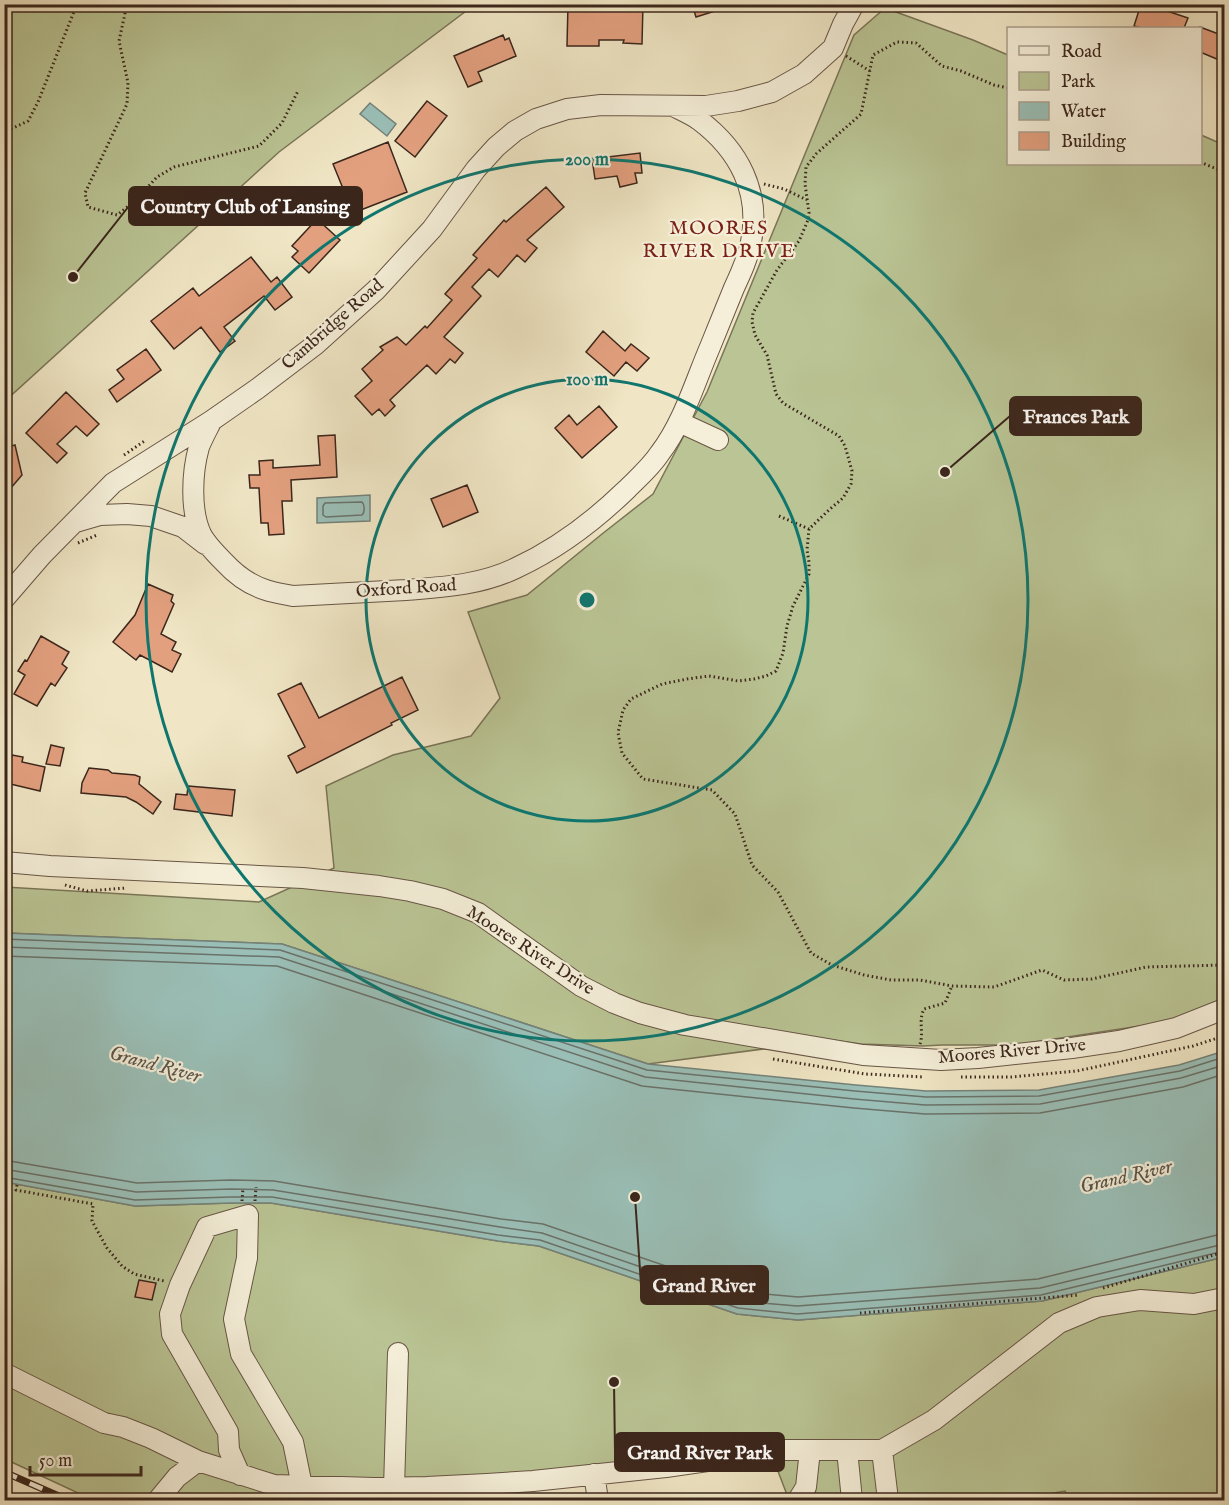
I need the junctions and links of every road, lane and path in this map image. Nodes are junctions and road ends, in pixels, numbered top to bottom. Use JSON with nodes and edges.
{"nodes":[{"id":1,"x":77,"y":4,"type":"edge"},
{"id":2,"x":127,"y":4,"type":"edge"},
{"id":3,"x":854,"y":4,"type":"edge"},
{"id":4,"x":833,"y":48,"type":"junction"},
{"id":5,"x":870,"y":71,"type":"junction"},
{"id":6,"x":1007,"y":88,"type":"edge"},
{"id":7,"x":298,"y":91,"type":"dead end"},
{"id":8,"x":673,"y":106,"type":"junction"},
{"id":9,"x":10,"y":129,"type":"dead end"},
{"id":10,"x":1202,"y":163,"type":"edge"},
{"id":11,"x":1224,"y":172,"type":"edge"},
{"id":12,"x":747,"y":180,"type":"junction"},
{"id":13,"x":807,"y":201,"type":"junction"},
{"id":14,"x":212,"y":421,"type":"junction"},
{"id":15,"x":679,"y":422,"type":"junction"},
{"id":16,"x":155,"y":435,"type":"dead end"},
{"id":17,"x":718,"y":440,"type":"dead end"},
{"id":18,"x":119,"y":458,"type":"dead end"},
{"id":19,"x":779,"y":516,"type":"dead end"},
{"id":20,"x":74,"y":522,"type":"junction"},
{"id":21,"x":809,"y":529,"type":"junction"},
{"id":22,"x":101,"y":533,"type":"dead end"},
{"id":23,"x":76,"y":544,"type":"dead end"},
{"id":24,"x":212,"y":550,"type":"junction"},
{"id":25,"x":8,"y":606,"type":"edge"},
{"id":26,"x":4,"y":623,"type":"edge"},
{"id":27,"x":4,"y":862,"type":"edge"},
{"id":28,"x":61,"y":884,"type":"dead end"},
{"id":29,"x":135,"y":887,"type":"dead end"},
{"id":30,"x":1224,"y":965,"type":"edge"},
{"id":31,"x":952,"y":986,"type":"junction"},
{"id":32,"x":1224,"y":1009,"type":"edge"},
{"id":33,"x":765,"y":1057,"type":"dead end"},
{"id":34,"x":913,"y":1059,"type":"junction"},
{"id":35,"x":17,"y":1185,"type":"dead end"},
{"id":36,"x":1224,"y":1252,"type":"edge"},
{"id":37,"x":180,"y":1285,"type":"junction"},
{"id":38,"x":1098,"y":1289,"type":"dead end"},
{"id":39,"x":1087,"y":1292,"type":"dead end"},
{"id":40,"x":1224,"y":1298,"type":"edge"},
{"id":41,"x":860,"y":1313,"type":"dead end"},
{"id":42,"x":398,"y":1353,"type":"dead end"},
{"id":43,"x":4,"y":1373,"type":"edge"},
{"id":44,"x":810,"y":1450,"type":"junction"},
{"id":45,"x":847,"y":1450,"type":"junction"},
{"id":46,"x":882,"y":1450,"type":"junction"},
{"id":47,"x":198,"y":1461,"type":"junction"},
{"id":48,"x":594,"y":1474,"type":"junction"},
{"id":49,"x":240,"y":1475,"type":"junction"},
{"id":50,"x":302,"y":1486,"type":"junction"},
{"id":51,"x":394,"y":1488,"type":"junction"},
{"id":52,"x":488,"y":1492,"type":"edge"},
{"id":53,"x":158,"y":1500,"type":"edge"},
{"id":54,"x":598,"y":1500,"type":"edge"},
{"id":55,"x":798,"y":1500,"type":"edge"},
{"id":56,"x":852,"y":1500,"type":"edge"},
{"id":57,"x":888,"y":1500,"type":"edge"}],
"edges":[{"from":1,"to":9,"type":"path"},
{"from":2,"to":7,"type":"path"},
{"from":3,"to":4,"type":"street"},
{"from":4,"to":5,"type":"path"},
{"from":4,"to":8,"type":"street","name":"Cambridge Road"},
{"from":5,"to":6,"type":"path"},
{"from":5,"to":13,"type":"path"},
{"from":8,"to":12,"type":"street","name":"Oxford Road"},
{"from":8,"to":14,"type":"street","name":"Cambridge Road"},
{"from":10,"to":11,"type":"path"},
{"from":12,"to":13,"type":"path"},
{"from":12,"to":15,"type":"street","name":"Oxford Road"},
{"from":13,"to":21,"type":"path"},
{"from":14,"to":20,"type":"street","name":"Cambridge Road"},
{"from":14,"to":24,"type":"street","name":"Oxford Road"},
{"from":15,"to":17,"type":"street"},
{"from":15,"to":24,"type":"street","name":"Oxford Road"},
{"from":16,"to":18,"type":"path"},
{"from":19,"to":21,"type":"path"},
{"from":20,"to":24,"type":"street","name":"Oxford Road"},
{"from":20,"to":25,"type":"street","name":"Cambridge Road"},
{"from":21,"to":31,"type":"path"},
{"from":22,"to":23,"type":"path"},
{"from":25,"to":26,"type":"path"},
{"from":27,"to":34,"type":"street","name":"Moores River Drive"},
{"from":28,"to":29,"type":"path"},
{"from":30,"to":31,"type":"path"},
{"from":31,"to":34,"type":"path"},
{"from":32,"to":34,"type":"street","name":"Moores River Drive"},
{"from":33,"to":34,"type":"path"},
{"from":35,"to":37,"type":"path"},
{"from":36,"to":38,"type":"path"},
{"from":37,"to":49,"type":"street"},
{"from":37,"to":50,"type":"street"},
{"from":39,"to":41,"type":"path"},
{"from":40,"to":46,"type":"street"},
{"from":42,"to":51,"type":"street"},
{"from":43,"to":47,"type":"street"},
{"from":44,"to":45,"type":"street"},
{"from":44,"to":48,"type":"street"},
{"from":44,"to":55,"type":"street"},
{"from":45,"to":46,"type":"street"},
{"from":45,"to":56,"type":"street"},
{"from":46,"to":57,"type":"street"},
{"from":47,"to":49,"type":"street"},
{"from":47,"to":53,"type":"street"},
{"from":48,"to":52,"type":"street"},
{"from":48,"to":54,"type":"street"},
{"from":49,"to":50,"type":"street"},
{"from":50,"to":51,"type":"street"},
{"from":51,"to":52,"type":"street"}]}
